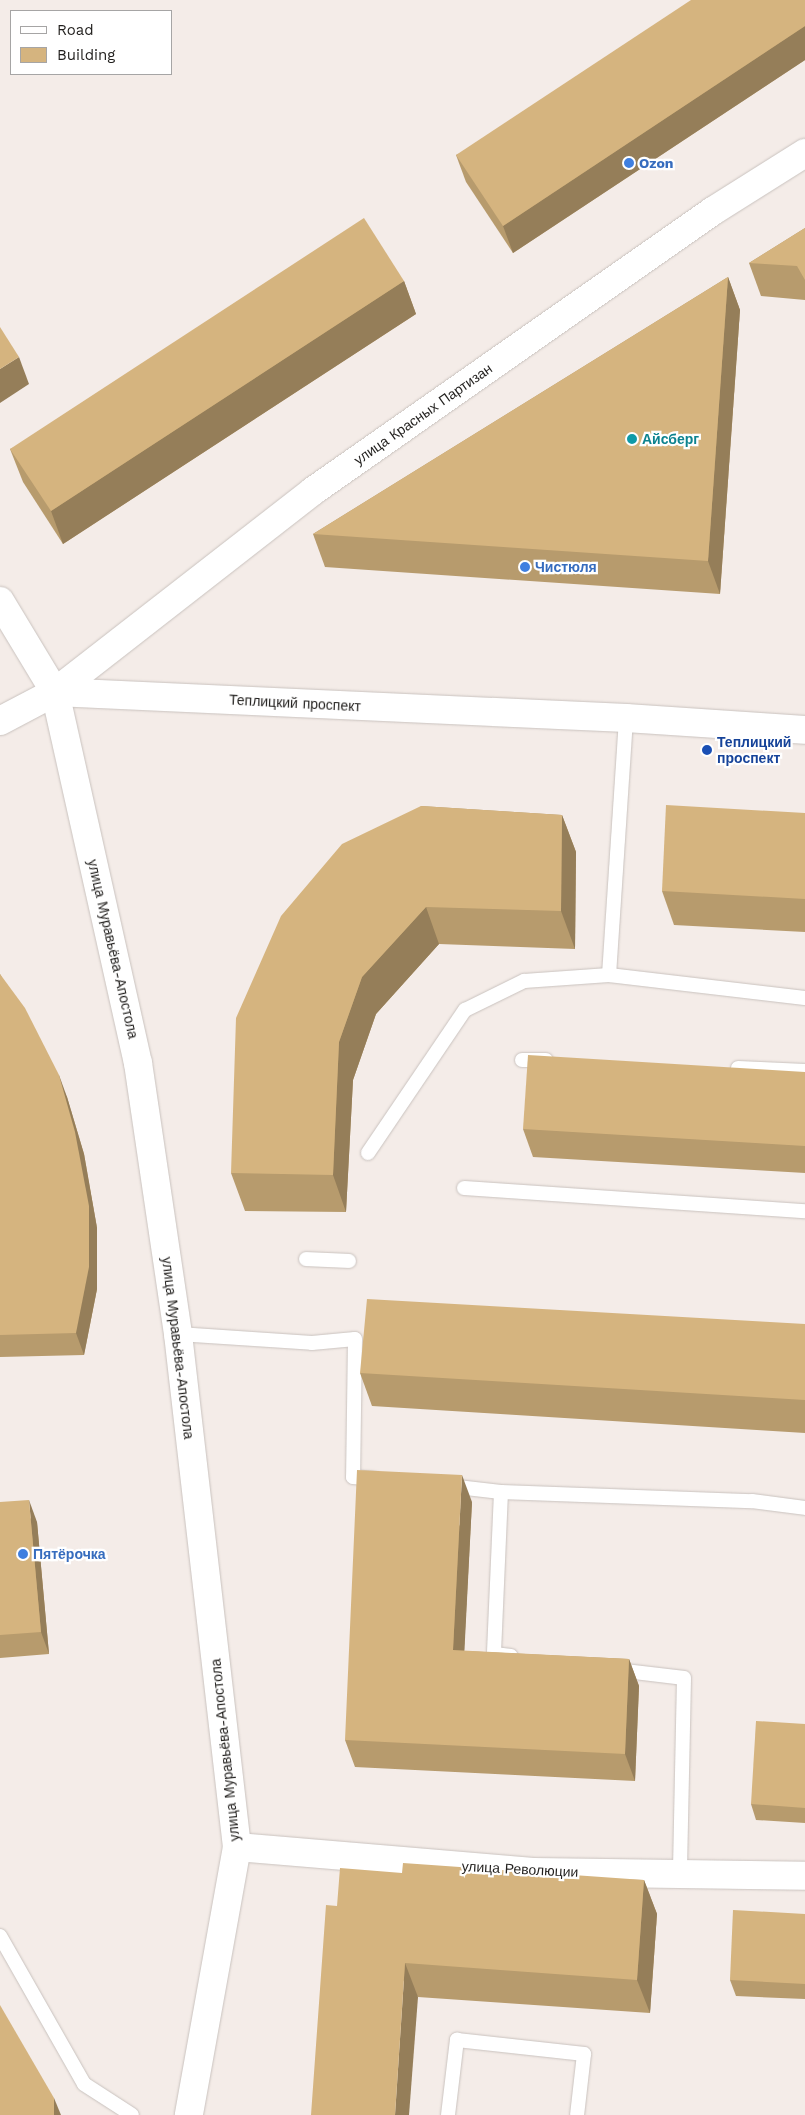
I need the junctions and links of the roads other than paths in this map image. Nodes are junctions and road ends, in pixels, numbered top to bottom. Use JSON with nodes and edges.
{"nodes":[{"id":1,"x":805,"y":153,"type":"edge"},
{"id":2,"x":0,"y":601,"type":"edge"},
{"id":3,"x":55,"y":692,"type":"junction"},
{"id":4,"x":626,"y":718,"type":"junction"},
{"id":5,"x":0,"y":721,"type":"edge"},
{"id":6,"x":805,"y":730,"type":"edge"},
{"id":7,"x":609,"y":975,"type":"junction"},
{"id":8,"x":805,"y":998,"type":"edge"},
{"id":9,"x":522,"y":1060,"type":"dead end"},
{"id":10,"x":561,"y":1061,"type":"edge"},
{"id":11,"x":727,"y":1068,"type":"edge"},
{"id":12,"x":805,"y":1071,"type":"edge"},
{"id":13,"x":368,"y":1153,"type":"dead end"},
{"id":14,"x":464,"y":1188,"type":"dead end"},
{"id":15,"x":805,"y":1210,"type":"edge"},
{"id":16,"x":306,"y":1259,"type":"dead end"},
{"id":17,"x":349,"y":1261,"type":"dead end"},
{"id":18,"x":178,"y":1334,"type":"junction"},
{"id":19,"x":392,"y":1481,"type":"edge"},
{"id":20,"x":432,"y":1485,"type":"edge"},
{"id":21,"x":501,"y":1492,"type":"junction"},
{"id":22,"x":805,"y":1508,"type":"edge"},
{"id":23,"x":522,"y":1658,"type":"edge"},
{"id":24,"x":598,"y":1667,"type":"edge"},
{"id":25,"x":237,"y":1847,"type":"junction"},
{"id":26,"x":680,"y":1872,"type":"junction"},
{"id":27,"x":805,"y":1876,"type":"edge"},
{"id":28,"x":0,"y":1936,"type":"edge"},
{"id":29,"x":132,"y":2115,"type":"edge"},
{"id":30,"x":189,"y":2115,"type":"edge"},
{"id":31,"x":448,"y":2115,"type":"edge"},
{"id":32,"x":577,"y":2115,"type":"edge"}],
"edges":[{"from":1,"to":3,"type":"street","name":"улица Красных Партизан"},
{"from":2,"to":3,"type":"street","name":"улица Муравьёва-Апостола"},
{"from":3,"to":4,"type":"street","name":"Теплицкий проспект"},
{"from":3,"to":5,"type":"street","name":"улица Красных Партизан"},
{"from":3,"to":18,"type":"street","name":"улица Муравьёва-Апостола"},
{"from":4,"to":6,"type":"street","name":"Теплицкий проспект"},
{"from":4,"to":7,"type":"lane"},
{"from":7,"to":8,"type":"lane"},
{"from":7,"to":13,"type":"lane"},
{"from":9,"to":10,"type":"lane"},
{"from":11,"to":12,"type":"lane"},
{"from":14,"to":15,"type":"lane"},
{"from":16,"to":17,"type":"lane"},
{"from":18,"to":19,"type":"lane"},
{"from":18,"to":25,"type":"street","name":"улица Муравьёва-Апостола"},
{"from":20,"to":21,"type":"lane"},
{"from":21,"to":22,"type":"lane"},
{"from":21,"to":23,"type":"lane"},
{"from":24,"to":26,"type":"lane"},
{"from":25,"to":26,"type":"street","name":"улица Революции"},
{"from":25,"to":30,"type":"street","name":"улица Муравьёва-Апостола"},
{"from":26,"to":27,"type":"street","name":"улица Революции"},
{"from":28,"to":29,"type":"lane"},
{"from":31,"to":32,"type":"lane"}]}
